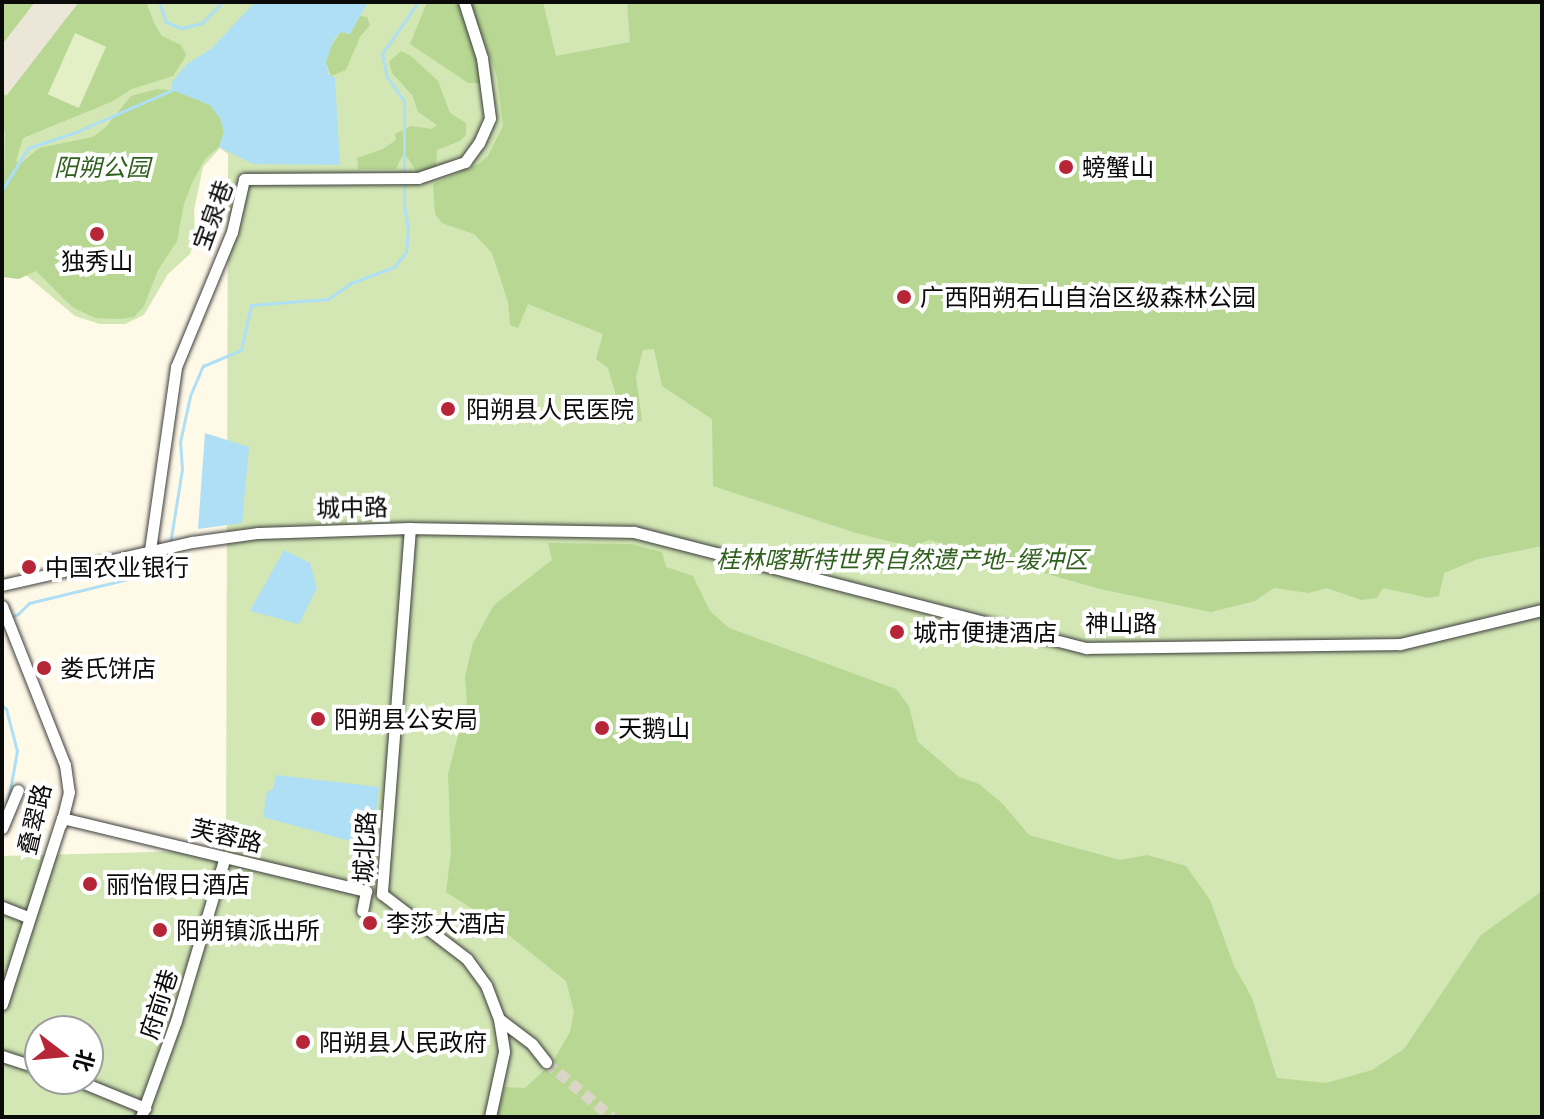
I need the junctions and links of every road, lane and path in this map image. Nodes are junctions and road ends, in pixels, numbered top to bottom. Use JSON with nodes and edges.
{"nodes":[{"id":1,"x":464,"y":2,"type":"edge"},
{"id":2,"x":410,"y":528,"type":"junction"},
{"id":3,"x":154,"y":548,"type":"junction"},
{"id":4,"x":707,"y":551,"type":"joint"},
{"id":5,"x":2,"y":585,"type":"edge"},
{"id":6,"x":2,"y":606,"type":"edge"},
{"id":7,"x":1542,"y":610,"type":"edge"},
{"id":8,"x":18,"y":790,"type":"dead end"},
{"id":9,"x":62,"y":818,"type":"junction"},
{"id":10,"x":2,"y":828,"type":"edge"},
{"id":11,"x":225,"y":857,"type":"junction"},
{"id":12,"x":366,"y":891,"type":"junction"},
{"id":13,"x":382,"y":894,"type":"junction"},
{"id":14,"x":6,"y":909,"type":"edge"},
{"id":15,"x":362,"y":911,"type":"dead end"},
{"id":16,"x":28,"y":917,"type":"junction"},
{"id":17,"x":2,"y":1002,"type":"edge"},
{"id":18,"x":499,"y":1019,"type":"junction"},
{"id":19,"x":2,"y":1056,"type":"edge"},
{"id":20,"x":546,"y":1062,"type":"tunnel mouth"},
{"id":21,"x":24,"y":1063,"type":"edge"},
{"id":22,"x":104,"y":1093,"type":"edge"},
{"id":23,"x":143,"y":1112,"type":"edge"},
{"id":24,"x":490,"y":1117,"type":"edge"}],
"edges":[{"from":1,"to":3,"type":"street","name":"宝泉巷"},
{"from":2,"to":3,"type":"street","name":"城中路"},
{"from":2,"to":4,"type":"street","name":"城中路"},
{"from":2,"to":13,"type":"street","name":"城北路"},
{"from":3,"to":5,"type":"street","name":"城中路"},
{"from":4,"to":7,"type":"street","name":"神山路"},
{"from":6,"to":9,"type":"street","name":"叠翠路"},
{"from":8,"to":10,"type":"street"},
{"from":9,"to":11,"type":"street","name":"芙蓉路"},
{"from":9,"to":12,"type":"street"},
{"from":9,"to":16,"type":"street","name":"叠翠路"},
{"from":9,"to":17,"type":"street"},
{"from":11,"to":12,"type":"street","name":"芙蓉路"},
{"from":11,"to":23,"type":"street","name":"府前巷"},
{"from":12,"to":13,"type":"street","name":"芙蓉路"},
{"from":12,"to":15,"type":"street"},
{"from":13,"to":18,"type":"street","name":"城北路"},
{"from":14,"to":16,"type":"street"},
{"from":16,"to":17,"type":"street","name":"叠翠路"},
{"from":18,"to":20,"type":"street"},
{"from":18,"to":24,"type":"street","name":"城北路"},
{"from":19,"to":21,"type":"street"},
{"from":22,"to":23,"type":"street"}]}
